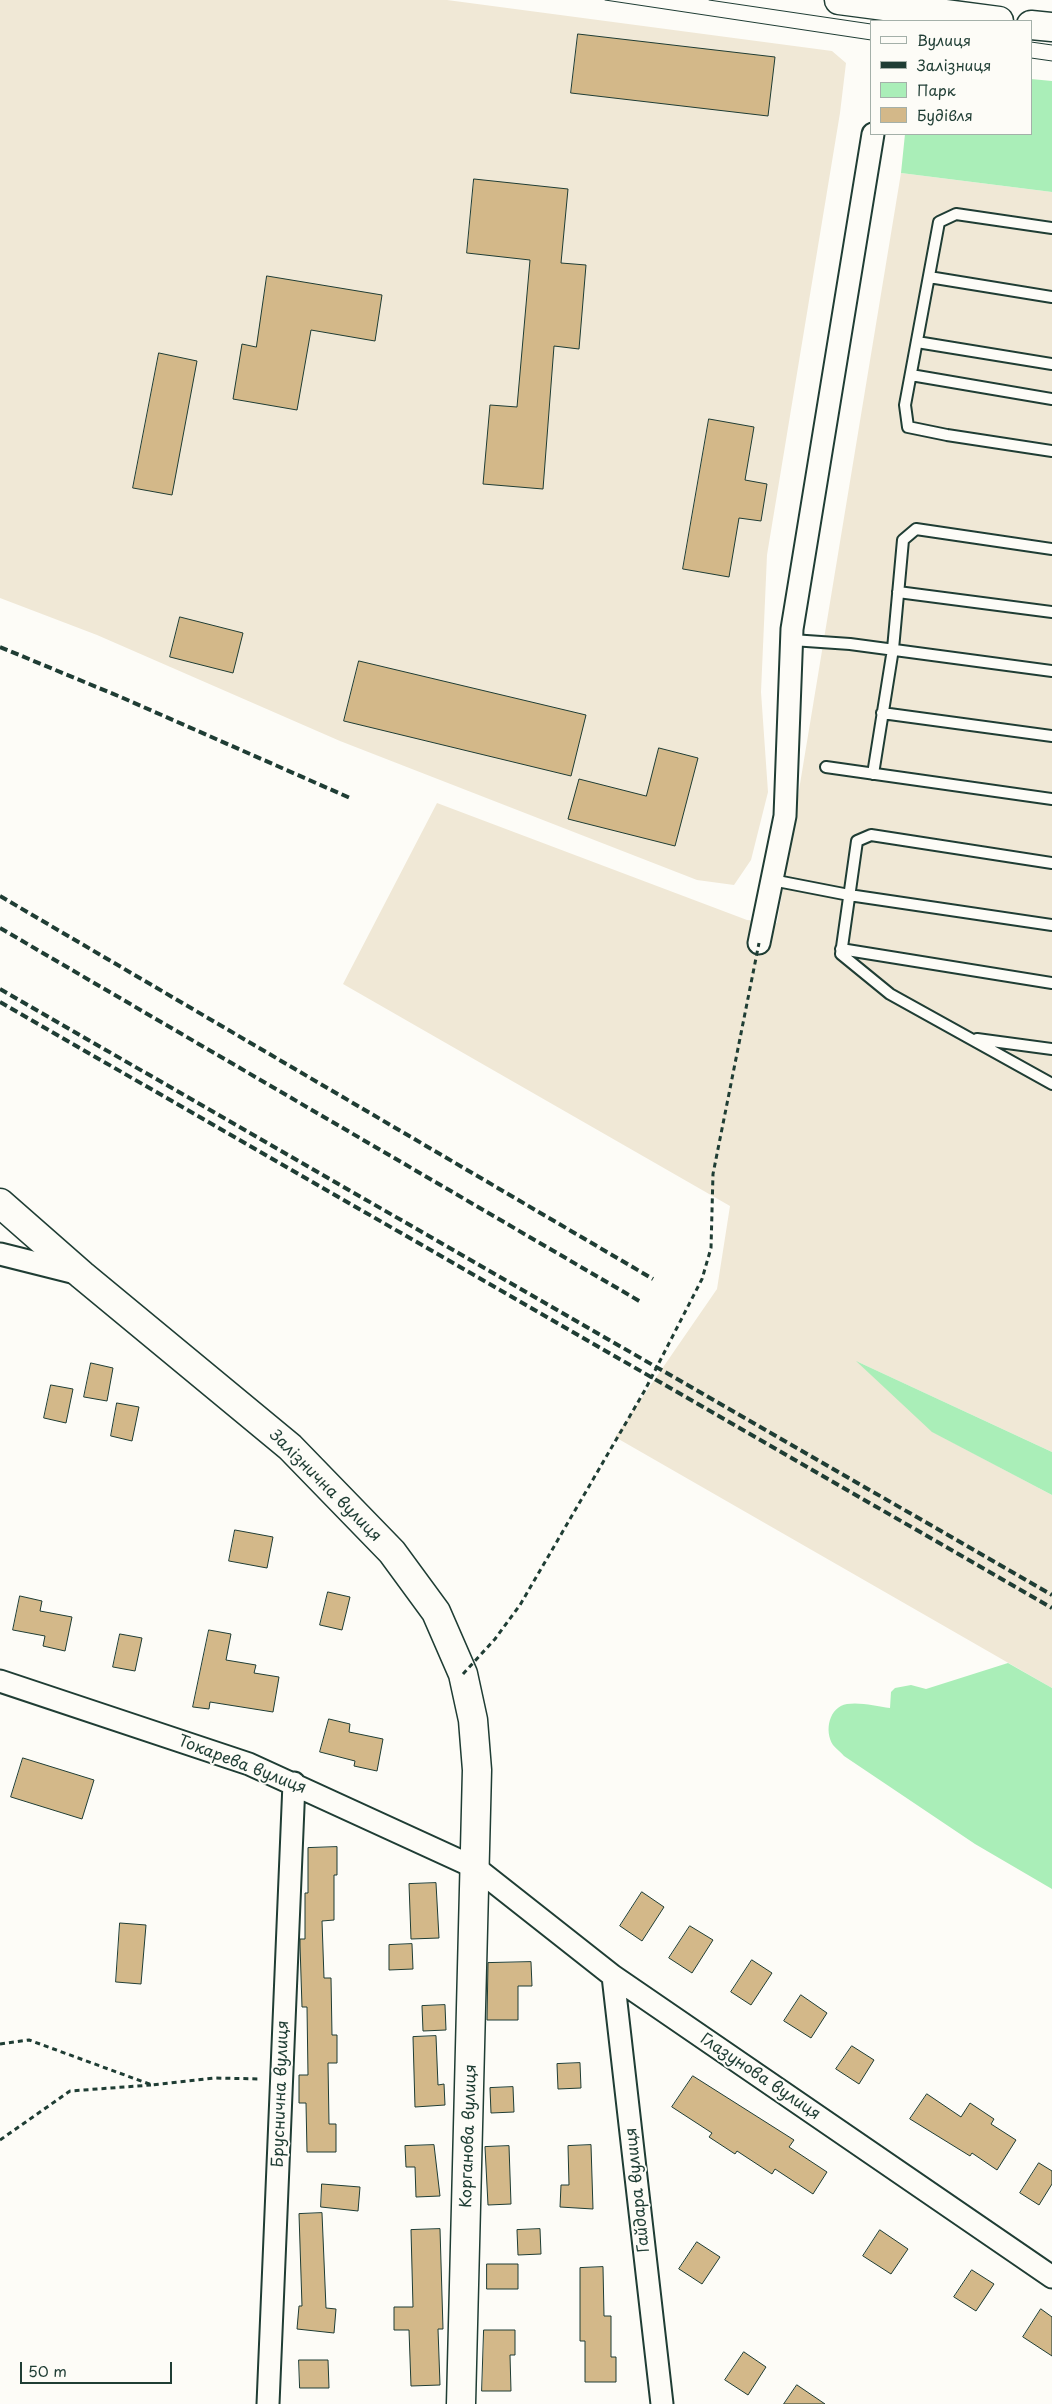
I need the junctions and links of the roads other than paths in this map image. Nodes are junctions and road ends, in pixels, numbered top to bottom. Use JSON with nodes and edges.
{"nodes":[{"id":1,"x":839,"y":0,"type":"edge"},
{"id":2,"x":907,"y":11,"type":"edge"},
{"id":3,"x":990,"y":20,"type":"edge"},
{"id":4,"x":1032,"y":25,"type":"edge"},
{"id":5,"x":1052,"y":27,"type":"edge"},
{"id":6,"x":873,"y":135,"type":"edge"},
{"id":7,"x":1052,"y":228,"type":"edge"},
{"id":8,"x":928,"y":277,"type":"junction"},
{"id":9,"x":1052,"y":297,"type":"edge"},
{"id":10,"x":917,"y":342,"type":"junction"},
{"id":11,"x":1052,"y":364,"type":"edge"},
{"id":12,"x":911,"y":375,"type":"junction"},
{"id":13,"x":1052,"y":399,"type":"edge"},
{"id":14,"x":1052,"y":451,"type":"edge"},
{"id":15,"x":1052,"y":549,"type":"edge"},
{"id":16,"x":898,"y":592,"type":"junction"},
{"id":17,"x":1052,"y":612,"type":"edge"},
{"id":18,"x":792,"y":640,"type":"junction"},
{"id":19,"x":893,"y":649,"type":"junction"},
{"id":20,"x":1052,"y":671,"type":"edge"},
{"id":21,"x":882,"y":713,"type":"junction"},
{"id":22,"x":1052,"y":736,"type":"edge"},
{"id":23,"x":826,"y":767,"type":"dead end"},
{"id":24,"x":873,"y":774,"type":"junction"},
{"id":25,"x":1052,"y":799,"type":"edge"},
{"id":26,"x":1052,"y":863,"type":"edge"},
{"id":27,"x":772,"y":880,"type":"junction"},
{"id":28,"x":849,"y":895,"type":"junction"},
{"id":29,"x":1052,"y":925,"type":"edge"},
{"id":30,"x":759,"y":943,"type":"road end"},
{"id":31,"x":841,"y":949,"type":"junction"},
{"id":32,"x":1052,"y":983,"type":"edge"},
{"id":33,"x":971,"y":1039,"type":"junction"},
{"id":34,"x":1052,"y":1049,"type":"edge"},
{"id":35,"x":1052,"y":1084,"type":"edge"},
{"id":36,"x":0,"y":1203,"type":"edge"},
{"id":37,"x":0,"y":1254,"type":"edge"},
{"id":38,"x":82,"y":1275,"type":"junction"},
{"id":39,"x":0,"y":1681,"type":"edge"},
{"id":40,"x":294,"y":1783,"type":"junction"},
{"id":41,"x":476,"y":1868,"type":"junction"},
{"id":42,"x":613,"y":1976,"type":"junction"},
{"id":43,"x":1052,"y":2277,"type":"edge"},
{"id":44,"x":665,"y":2401,"type":"edge"},
{"id":45,"x":268,"y":2404,"type":"edge"},
{"id":46,"x":462,"y":2404,"type":"edge"}],
"edges":[{"from":1,"to":2,"type":"main road"},
{"from":2,"to":3,"type":"main road"},
{"from":4,"to":5,"type":"main road"},
{"from":6,"to":18,"type":"street"},
{"from":7,"to":8,"type":"lane"},
{"from":8,"to":9,"type":"lane"},
{"from":8,"to":10,"type":"lane"},
{"from":10,"to":11,"type":"lane"},
{"from":10,"to":12,"type":"lane"},
{"from":12,"to":13,"type":"lane"},
{"from":12,"to":14,"type":"lane"},
{"from":15,"to":16,"type":"lane"},
{"from":16,"to":17,"type":"lane"},
{"from":16,"to":19,"type":"lane"},
{"from":18,"to":19,"type":"lane"},
{"from":18,"to":27,"type":"street"},
{"from":19,"to":20,"type":"lane"},
{"from":19,"to":21,"type":"lane"},
{"from":21,"to":22,"type":"lane"},
{"from":21,"to":24,"type":"lane"},
{"from":23,"to":24,"type":"lane"},
{"from":24,"to":25,"type":"lane"},
{"from":26,"to":28,"type":"lane"},
{"from":27,"to":28,"type":"lane"},
{"from":27,"to":30,"type":"street"},
{"from":28,"to":29,"type":"lane"},
{"from":28,"to":31,"type":"lane"},
{"from":31,"to":32,"type":"lane"},
{"from":31,"to":33,"type":"lane"},
{"from":33,"to":34,"type":"lane"},
{"from":33,"to":35,"type":"lane"},
{"from":36,"to":38,"type":"main road","name":"Залізнична вулиця"},
{"from":37,"to":38,"type":"street"},
{"from":38,"to":41,"type":"main road","name":"Залізнична вулиця"},
{"from":39,"to":40,"type":"street","name":"Токарева вулиця"},
{"from":40,"to":41,"type":"street","name":"Токарева вулиця"},
{"from":40,"to":45,"type":"street","name":"Бруснична вулиця"},
{"from":41,"to":42,"type":"street","name":"Глазунова вулиця"},
{"from":41,"to":46,"type":"main road","name":"Корганова вулиця"},
{"from":42,"to":43,"type":"street","name":"Глазунова вулиця"},
{"from":42,"to":44,"type":"street","name":"Гайдара вулиця"}]}
